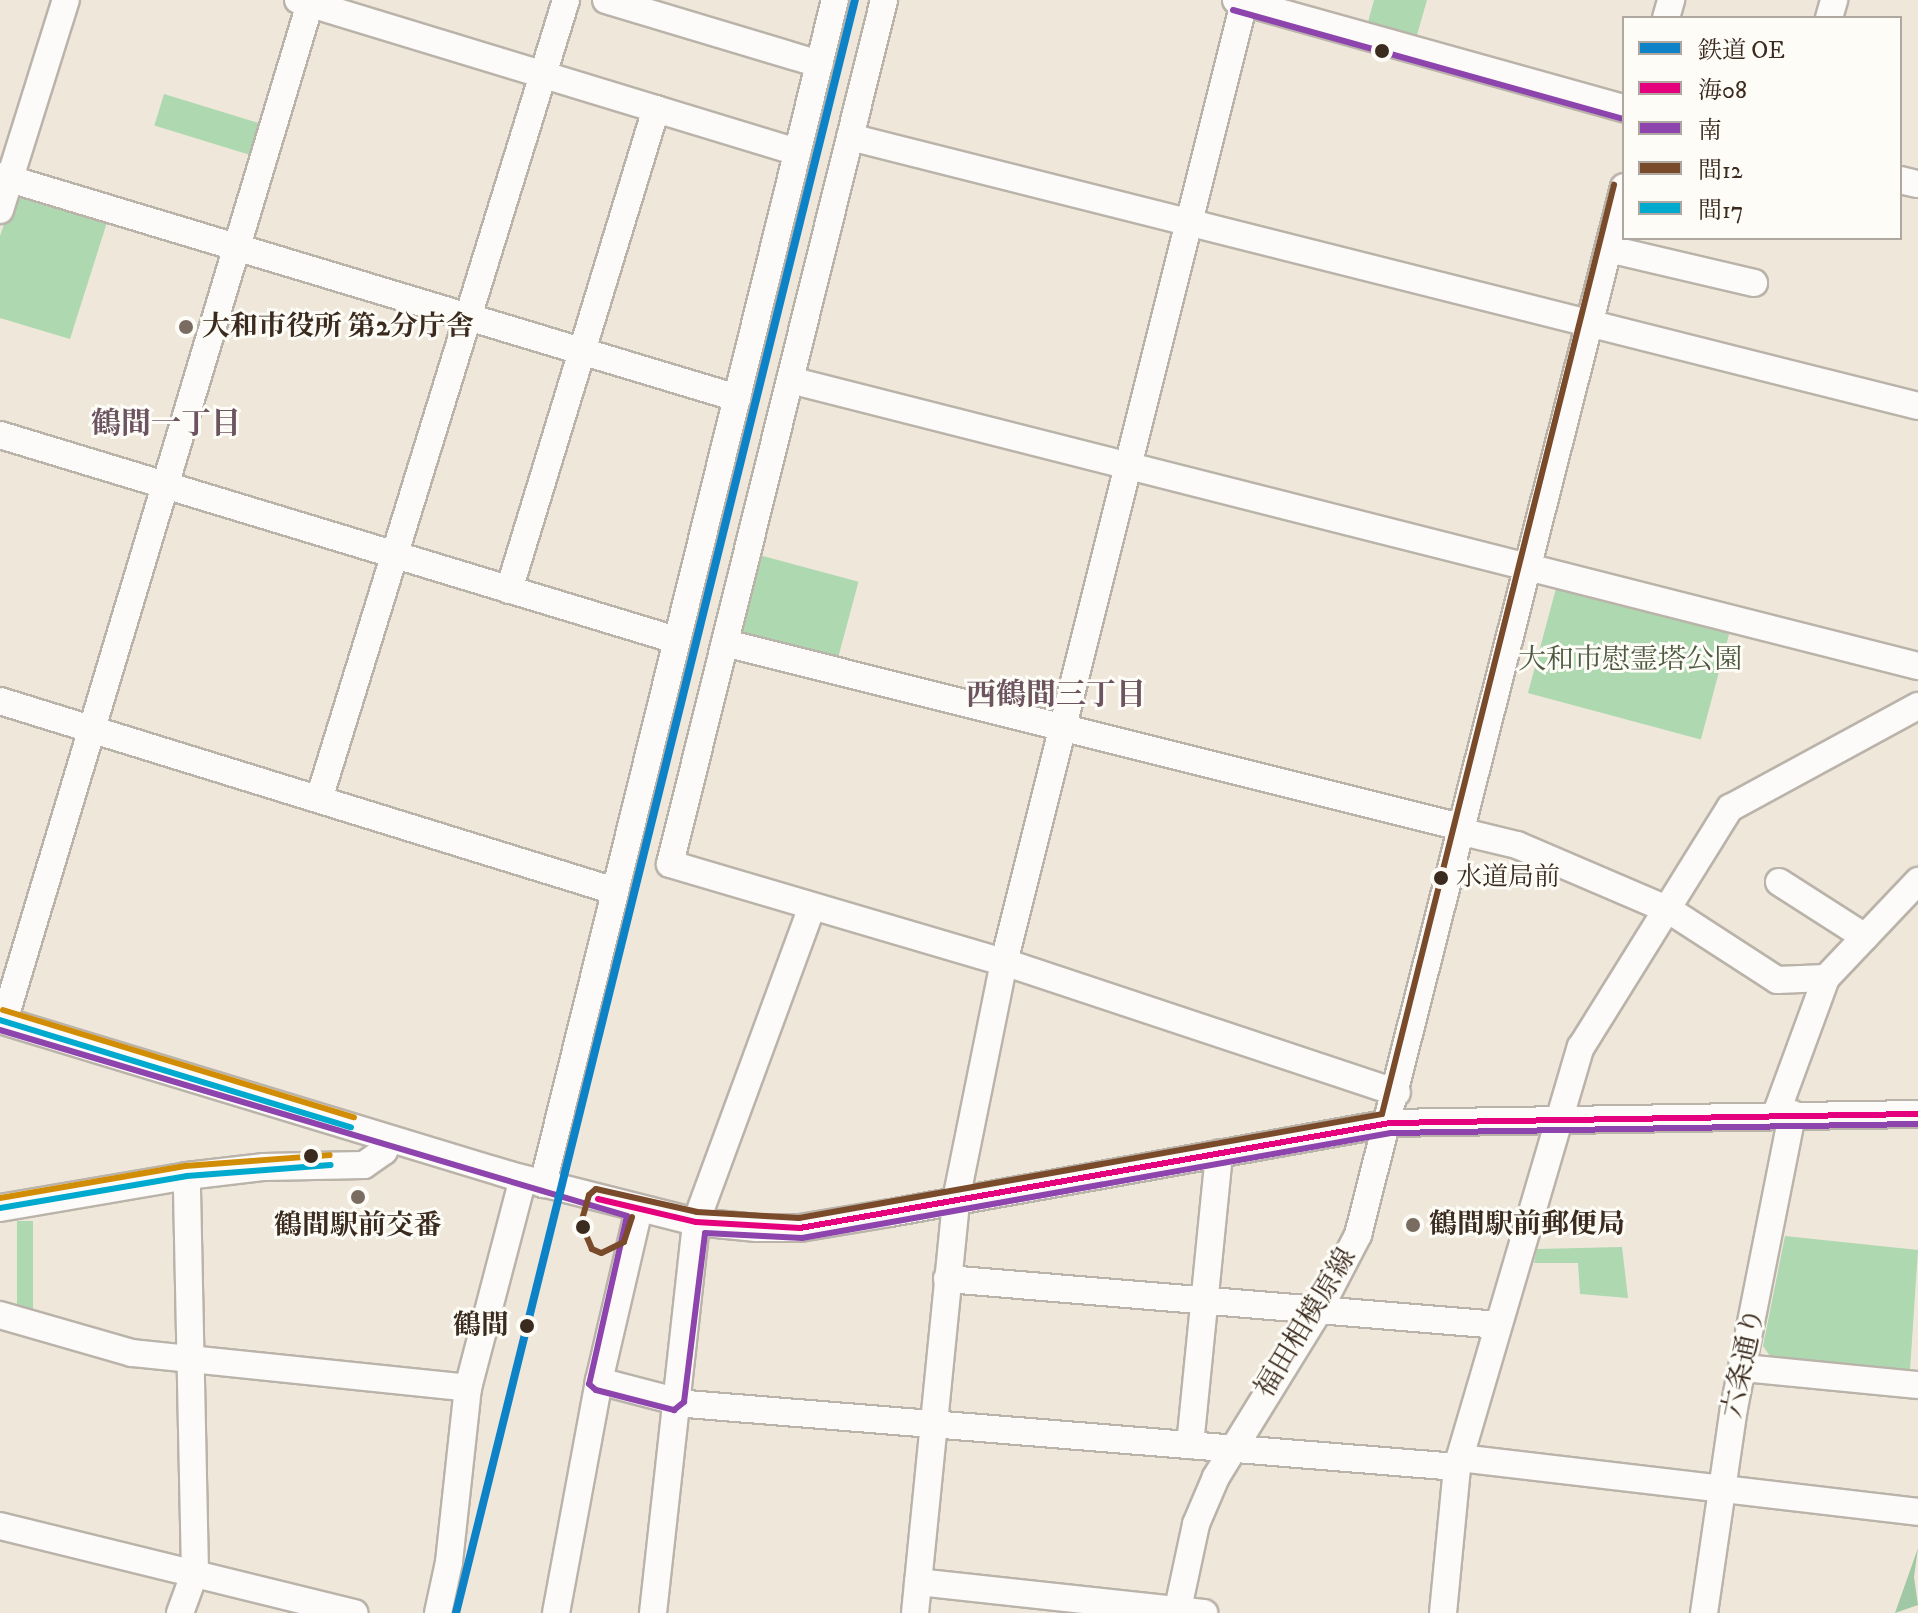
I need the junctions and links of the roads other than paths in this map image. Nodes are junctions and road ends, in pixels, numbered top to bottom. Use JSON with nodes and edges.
{"nodes":[{"id":1,"x":66,"y":0,"type":"edge"},
{"id":2,"x":566,"y":0,"type":"edge"},
{"id":3,"x":606,"y":0,"type":"edge"},
{"id":4,"x":835,"y":0,"type":"edge"},
{"id":5,"x":884,"y":0,"type":"edge"},
{"id":6,"x":306,"y":1,"type":"edge"},
{"id":7,"x":1240,"y":1,"type":"edge"},
{"id":8,"x":820,"y":64,"type":"junction"},
{"id":9,"x":543,"y":75,"type":"junction"},
{"id":10,"x":1622,"y":107,"type":"edge"},
{"id":11,"x":656,"y":109,"type":"junction"},
{"id":12,"x":850,"y":137,"type":"junction"},
{"id":13,"x":797,"y":152,"type":"junction"},
{"id":14,"x":5,"y":178,"type":"edge"},
{"id":15,"x":1622,"y":195,"type":"edge"},
{"id":16,"x":0,"y":210,"type":"edge"},
{"id":17,"x":1190,"y":221,"type":"junction"},
{"id":18,"x":236,"y":247,"type":"junction"},
{"id":19,"x":1609,"y":249,"type":"junction"},
{"id":20,"x":1754,"y":283,"type":"dead end"},
{"id":21,"x":469,"y":317,"type":"junction"},
{"id":22,"x":1590,"y":323,"type":"junction"},
{"id":23,"x":582,"y":351,"type":"junction"},
{"id":24,"x":790,"y":380,"type":"junction"},
{"id":25,"x":737,"y":398,"type":"junction"},
{"id":26,"x":1918,"y":406,"type":"edge"},
{"id":27,"x":0,"y":435,"type":"edge"},
{"id":28,"x":1129,"y":465,"type":"junction"},
{"id":29,"x":165,"y":485,"type":"junction"},
{"id":30,"x":395,"y":555,"type":"junction"},
{"id":31,"x":1529,"y":567,"type":"junction"},
{"id":32,"x":509,"y":590,"type":"junction"},
{"id":33,"x":676,"y":640,"type":"junction"},
{"id":34,"x":725,"y":643,"type":"junction"},
{"id":35,"x":1918,"y":666,"type":"edge"},
{"id":36,"x":0,"y":701,"type":"edge"},
{"id":37,"x":1918,"y":706,"type":"edge"},
{"id":38,"x":1064,"y":728,"type":"junction"},
{"id":39,"x":91,"y":729,"type":"junction"},
{"id":40,"x":319,"y":799,"type":"junction"},
{"id":41,"x":1463,"y":830,"type":"junction"},
{"id":42,"x":1918,"y":881,"type":"edge"},
{"id":43,"x":1779,"y":882,"type":"dead end"},
{"id":44,"x":615,"y":891,"type":"junction"},
{"id":45,"x":812,"y":907,"type":"junction"},
{"id":46,"x":1669,"y":910,"type":"junction"},
{"id":47,"x":1865,"y":937,"type":"junction"},
{"id":48,"x":1004,"y":962,"type":"junction"},
{"id":49,"x":1826,"y":978,"type":"junction"},
{"id":50,"x":2,"y":1020,"type":"edge"},
{"id":51,"x":1397,"y":1093,"type":"junction"},
{"id":52,"x":1784,"y":1114,"type":"junction"},
{"id":53,"x":1918,"y":1114,"type":"edge"},
{"id":54,"x":1557,"y":1118,"type":"junction"},
{"id":55,"x":1390,"y":1123,"type":"junction"},
{"id":56,"x":390,"y":1139,"type":"junction"},
{"id":57,"x":1219,"y":1153,"type":"junction"},
{"id":58,"x":187,"y":1176,"type":"junction"},
{"id":59,"x":533,"y":1181,"type":"junction"},
{"id":60,"x":956,"y":1200,"type":"junction"},
{"id":61,"x":0,"y":1208,"type":"edge"},
{"id":62,"x":639,"y":1209,"type":"junction"},
{"id":63,"x":696,"y":1222,"type":"junction"},
{"id":64,"x":947,"y":1279,"type":"junction"},
{"id":65,"x":1204,"y":1301,"type":"junction"},
{"id":66,"x":1319,"y":1310,"type":"junction"},
{"id":67,"x":0,"y":1315,"type":"edge"},
{"id":68,"x":1498,"y":1325,"type":"junction"},
{"id":69,"x":191,"y":1361,"type":"junction"},
{"id":70,"x":1744,"y":1368,"type":"junction"},
{"id":71,"x":599,"y":1381,"type":"junction"},
{"id":72,"x":1918,"y":1385,"type":"edge"},
{"id":73,"x":468,"y":1388,"type":"junction"},
{"id":74,"x":674,"y":1400,"type":"junction"},
{"id":75,"x":931,"y":1425,"type":"junction"},
{"id":76,"x":1190,"y":1445,"type":"junction"},
{"id":77,"x":1231,"y":1448,"type":"junction"},
{"id":78,"x":1458,"y":1462,"type":"junction"},
{"id":79,"x":1720,"y":1489,"type":"junction"},
{"id":80,"x":1918,"y":1512,"type":"edge"},
{"id":81,"x":0,"y":1526,"type":"edge"},
{"id":82,"x":195,"y":1572,"type":"junction"},
{"id":83,"x":918,"y":1582,"type":"junction"},
{"id":84,"x":1177,"y":1611,"type":"edge"},
{"id":85,"x":180,"y":1613,"type":"edge"},
{"id":86,"x":354,"y":1613,"type":"edge"},
{"id":87,"x":438,"y":1613,"type":"edge"},
{"id":88,"x":556,"y":1613,"type":"edge"},
{"id":89,"x":653,"y":1613,"type":"edge"},
{"id":90,"x":915,"y":1613,"type":"edge"},
{"id":91,"x":1204,"y":1613,"type":"edge"},
{"id":92,"x":1443,"y":1613,"type":"edge"},
{"id":93,"x":1704,"y":1613,"type":"edge"}],
"edges":[{"from":1,"to":14,"type":"street"},
{"from":2,"to":9,"type":"street"},
{"from":3,"to":8,"type":"street"},
{"from":4,"to":8,"type":"street"},
{"from":5,"to":12,"type":"street"},
{"from":6,"to":9,"type":"street"},
{"from":6,"to":18,"type":"street"},
{"from":7,"to":10,"type":"street"},
{"from":7,"to":17,"type":"street"},
{"from":8,"to":13,"type":"street"},
{"from":9,"to":11,"type":"street"},
{"from":9,"to":21,"type":"street"},
{"from":11,"to":13,"type":"street"},
{"from":11,"to":23,"type":"street"},
{"from":12,"to":17,"type":"street"},
{"from":12,"to":24,"type":"street"},
{"from":13,"to":25,"type":"street"},
{"from":14,"to":16,"type":"street"},
{"from":14,"to":18,"type":"street"},
{"from":15,"to":19,"type":"street","name":"福田相模原線"},
{"from":17,"to":22,"type":"street"},
{"from":17,"to":28,"type":"street"},
{"from":18,"to":21,"type":"street"},
{"from":18,"to":29,"type":"street"},
{"from":19,"to":20,"type":"street"},
{"from":19,"to":22,"type":"street","name":"福田相模原線"},
{"from":21,"to":23,"type":"street"},
{"from":21,"to":30,"type":"street"},
{"from":22,"to":26,"type":"street"},
{"from":22,"to":31,"type":"street","name":"福田相模原線"},
{"from":23,"to":25,"type":"street"},
{"from":23,"to":32,"type":"street"},
{"from":24,"to":28,"type":"street"},
{"from":24,"to":34,"type":"street"},
{"from":25,"to":33,"type":"street"},
{"from":27,"to":29,"type":"street"},
{"from":28,"to":31,"type":"street"},
{"from":28,"to":38,"type":"street"},
{"from":29,"to":30,"type":"street"},
{"from":29,"to":39,"type":"street"},
{"from":30,"to":32,"type":"street"},
{"from":30,"to":40,"type":"street"},
{"from":31,"to":35,"type":"street"},
{"from":31,"to":41,"type":"street","name":"福田相模原線"},
{"from":32,"to":33,"type":"street"},
{"from":33,"to":44,"type":"street"},
{"from":34,"to":38,"type":"street"},
{"from":34,"to":45,"type":"street"},
{"from":36,"to":39,"type":"street"},
{"from":37,"to":46,"type":"street"},
{"from":38,"to":41,"type":"street"},
{"from":38,"to":48,"type":"street"},
{"from":39,"to":40,"type":"street"},
{"from":39,"to":50,"type":"street"},
{"from":40,"to":44,"type":"street"},
{"from":41,"to":46,"type":"street"},
{"from":41,"to":51,"type":"street","name":"福田相模原線"},
{"from":42,"to":47,"type":"street"},
{"from":43,"to":47,"type":"street"},
{"from":44,"to":59,"type":"street"},
{"from":45,"to":48,"type":"street"},
{"from":45,"to":63,"type":"street"},
{"from":46,"to":49,"type":"street"},
{"from":46,"to":54,"type":"street"},
{"from":47,"to":49,"type":"street"},
{"from":48,"to":51,"type":"street"},
{"from":48,"to":60,"type":"street"},
{"from":49,"to":52,"type":"street","name":"六条通り"},
{"from":50,"to":56,"type":"street"},
{"from":51,"to":55,"type":"street","name":"福田相模原線"},
{"from":52,"to":53,"type":"street"},
{"from":52,"to":54,"type":"street"},
{"from":52,"to":70,"type":"street","name":"六条通り"},
{"from":54,"to":55,"type":"street"},
{"from":54,"to":68,"type":"street"},
{"from":55,"to":57,"type":"street"},
{"from":55,"to":66,"type":"street","name":"福田相模原線"},
{"from":56,"to":58,"type":"street"},
{"from":56,"to":59,"type":"street"},
{"from":57,"to":60,"type":"street"},
{"from":57,"to":65,"type":"street"},
{"from":58,"to":61,"type":"street"},
{"from":58,"to":69,"type":"street"},
{"from":59,"to":62,"type":"street"},
{"from":59,"to":73,"type":"street"},
{"from":60,"to":63,"type":"street"},
{"from":60,"to":64,"type":"street"},
{"from":62,"to":63,"type":"street"},
{"from":62,"to":71,"type":"street"},
{"from":63,"to":74,"type":"street"},
{"from":64,"to":65,"type":"street"},
{"from":64,"to":75,"type":"street"},
{"from":65,"to":66,"type":"street"},
{"from":65,"to":76,"type":"street"},
{"from":66,"to":68,"type":"street"},
{"from":66,"to":77,"type":"street","name":"福田相模原線"},
{"from":67,"to":69,"type":"street"},
{"from":68,"to":78,"type":"street"},
{"from":69,"to":73,"type":"street"},
{"from":69,"to":82,"type":"street"},
{"from":70,"to":72,"type":"street"},
{"from":70,"to":79,"type":"street","name":"六条通り"},
{"from":71,"to":74,"type":"street"},
{"from":71,"to":88,"type":"street"},
{"from":73,"to":87,"type":"street"},
{"from":74,"to":75,"type":"street"},
{"from":74,"to":89,"type":"street"},
{"from":75,"to":76,"type":"street"},
{"from":75,"to":83,"type":"street"},
{"from":76,"to":77,"type":"street"},
{"from":77,"to":78,"type":"street"},
{"from":77,"to":84,"type":"street","name":"福田相模原線"},
{"from":78,"to":79,"type":"street"},
{"from":78,"to":92,"type":"street"},
{"from":79,"to":80,"type":"street"},
{"from":79,"to":93,"type":"street","name":"六条通り"},
{"from":81,"to":82,"type":"street"},
{"from":82,"to":85,"type":"street"},
{"from":82,"to":86,"type":"street"},
{"from":83,"to":84,"type":"street"},
{"from":83,"to":90,"type":"street"},
{"from":84,"to":91,"type":"street"}]}
